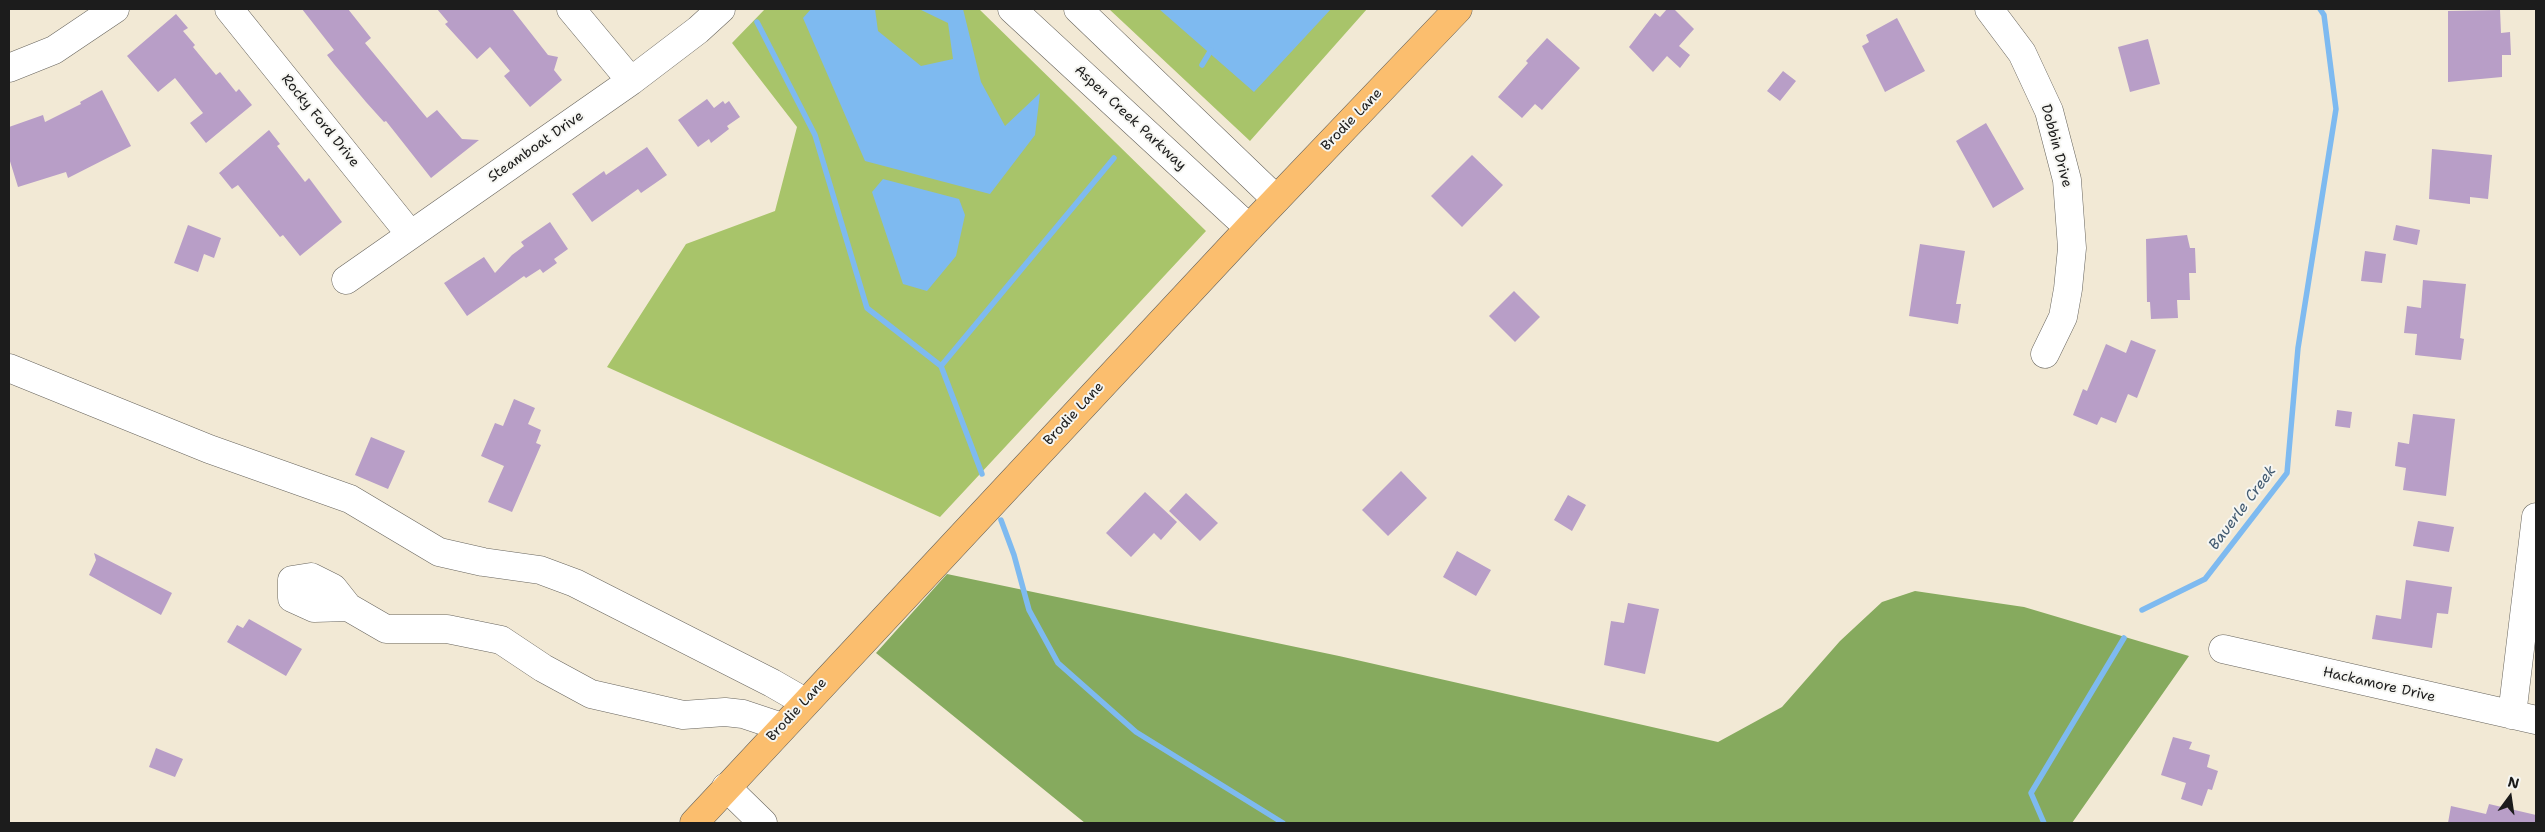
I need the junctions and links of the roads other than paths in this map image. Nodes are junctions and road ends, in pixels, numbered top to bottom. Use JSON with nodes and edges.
{"nodes":[{"id":1,"x":115,"y":9,"type":"edge"},
{"id":2,"x":229,"y":9,"type":"edge"},
{"id":3,"x":571,"y":9,"type":"edge"},
{"id":4,"x":721,"y":9,"type":"edge"},
{"id":5,"x":1012,"y":9,"type":"edge"},
{"id":6,"x":1078,"y":9,"type":"edge"},
{"id":7,"x":1458,"y":9,"type":"edge"},
{"id":8,"x":1989,"y":9,"type":"edge"},
{"id":9,"x":9,"y":68,"type":"edge"},
{"id":10,"x":631,"y":81,"type":"junction"},
{"id":11,"x":1276,"y":199,"type":"junction"},
{"id":12,"x":1249,"y":228,"type":"junction"},
{"id":13,"x":410,"y":234,"type":"junction"},
{"id":14,"x":346,"y":280,"type":"dead end"},
{"id":15,"x":2045,"y":354,"type":"dead end"},
{"id":16,"x":9,"y":368,"type":"edge"},
{"id":17,"x":2536,"y":517,"type":"edge"},
{"id":18,"x":348,"y":607,"type":"dead end"},
{"id":19,"x":2223,"y":649,"type":"dead end"},
{"id":20,"x":805,"y":702,"type":"junction"},
{"id":21,"x":2524,"y":718,"type":"edge"},
{"id":22,"x":782,"y":727,"type":"junction"},
{"id":23,"x":726,"y":788,"type":"junction"},
{"id":24,"x":697,"y":822,"type":"edge"},
{"id":25,"x":762,"y":823,"type":"edge"}],
"edges":[{"from":1,"to":9,"type":"street"},
{"from":2,"to":13,"type":"street","name":"Rocky Ford Drive"},
{"from":3,"to":10,"type":"street"},
{"from":4,"to":10,"type":"street","name":"Steamboat Drive"},
{"from":5,"to":12,"type":"street","name":"Aspen Creek Parkway"},
{"from":6,"to":11,"type":"street"},
{"from":7,"to":11,"type":"main road","name":"Brodie Lane"},
{"from":8,"to":15,"type":"street","name":"Dobbin Drive"},
{"from":10,"to":13,"type":"street","name":"Steamboat Drive"},
{"from":11,"to":12,"type":"main road","name":"Brodie Lane"},
{"from":12,"to":20,"type":"main road","name":"Brodie Lane"},
{"from":13,"to":14,"type":"street","name":"Steamboat Drive"},
{"from":16,"to":20,"type":"street"},
{"from":17,"to":21,"type":"street"},
{"from":18,"to":22,"type":"street"},
{"from":19,"to":21,"type":"street","name":"Hackamore Drive"},
{"from":20,"to":22,"type":"main road","name":"Brodie Lane"},
{"from":22,"to":23,"type":"main road","name":"Brodie Lane"},
{"from":23,"to":24,"type":"main road","name":"Brodie Lane"},
{"from":23,"to":25,"type":"street"}]}
